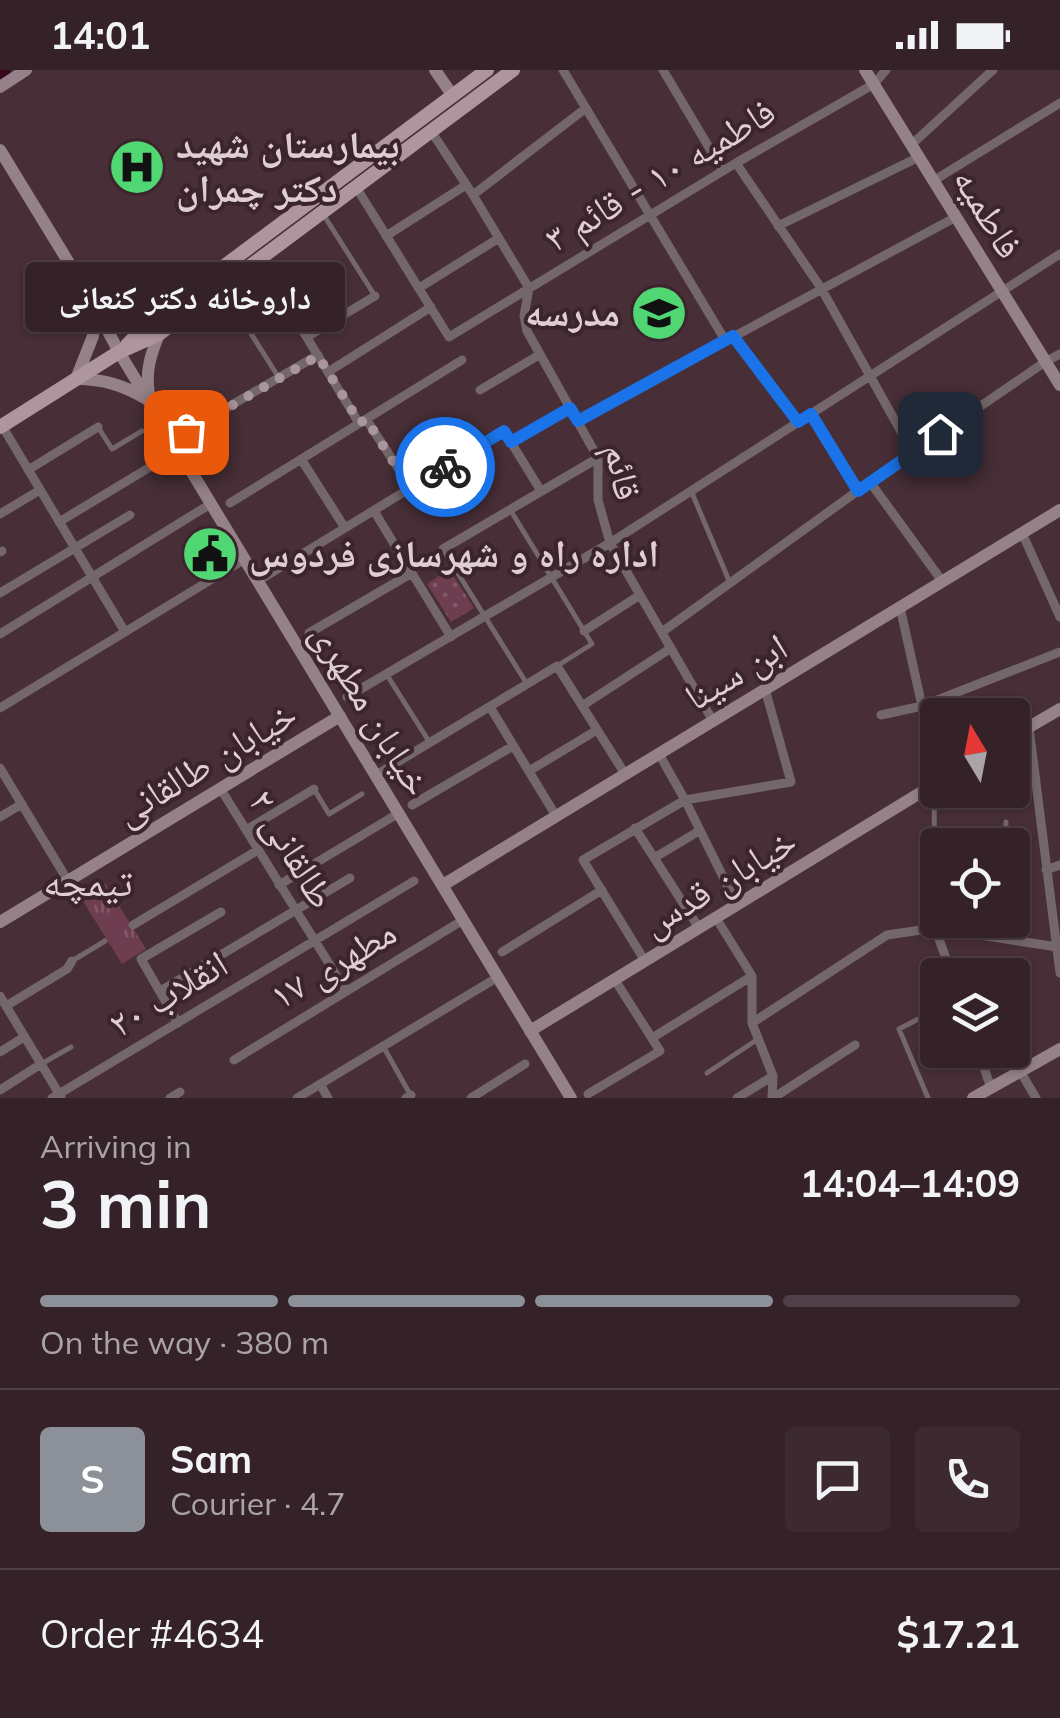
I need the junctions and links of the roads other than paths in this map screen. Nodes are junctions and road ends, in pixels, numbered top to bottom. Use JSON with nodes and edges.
{"nodes":[{"id":1,"x":26,"y":70,"type":"edge"},
{"id":2,"x":435,"y":70,"type":"edge"},
{"id":3,"x":488,"y":70,"type":"edge"},
{"id":4,"x":513,"y":70,"type":"edge"},
{"id":5,"x":562,"y":70,"type":"edge"},
{"id":6,"x":663,"y":70,"type":"edge"},
{"id":7,"x":866,"y":70,"type":"edge"},
{"id":8,"x":886,"y":70,"type":"edge"},
{"id":9,"x":993,"y":70,"type":"edge"},
{"id":10,"x":874,"y":84,"type":"junction"},
{"id":11,"x":0,"y":86,"type":"edge"},
{"id":12,"x":452,"y":96,"type":"junction"},
{"id":13,"x":1060,"y":103,"type":"edge"},
{"id":14,"x":586,"y":108,"type":"junction"},
{"id":15,"x":431,"y":131,"type":"junction"},
{"id":16,"x":911,"y":145,"type":"junction"},
{"id":17,"x":0,"y":150,"type":"edge"},
{"id":18,"x":919,"y":158,"type":"junction"},
{"id":19,"x":736,"y":163,"type":"junction"},
{"id":20,"x":723,"y":171,"type":"junction"},
{"id":21,"x":933,"y":181,"type":"junction"},
{"id":22,"x":466,"y":185,"type":"junction"},
{"id":23,"x":356,"y":187,"type":"junction"},
{"id":24,"x":473,"y":194,"type":"junction"},
{"id":25,"x":322,"y":212,"type":"junction"},
{"id":26,"x":650,"y":215,"type":"junction"},
{"id":27,"x":956,"y":218,"type":"junction"},
{"id":28,"x":778,"y":226,"type":"junction"},
{"id":29,"x":386,"y":236,"type":"junction"},
{"id":30,"x":499,"y":238,"type":"junction"},
{"id":31,"x":1060,"y":254,"type":"edge"},
{"id":32,"x":260,"y":258,"type":"junction"},
{"id":33,"x":210,"y":287,"type":"junction"},
{"id":34,"x":418,"y":288,"type":"junction"},
{"id":35,"x":528,"y":288,"type":"junction"},
{"id":36,"x":821,"y":288,"type":"junction"},
{"id":37,"x":1001,"y":292,"type":"junction"},
{"id":38,"x":375,"y":296,"type":"joint"},
{"id":39,"x":91,"y":299,"type":"junction"},
{"id":40,"x":233,"y":305,"type":"dead end"},
{"id":41,"x":431,"y":307,"type":"junction"},
{"id":42,"x":156,"y":327,"type":"junction"},
{"id":43,"x":307,"y":337,"type":"junction"},
{"id":44,"x":729,"y":338,"type":"junction"},
{"id":45,"x":119,"y":352,"type":"junction"},
{"id":46,"x":1060,"y":354,"type":"edge"},
{"id":47,"x":539,"y":355,"type":"junction"},
{"id":48,"x":318,"y":356,"type":"junction"},
{"id":49,"x":462,"y":360,"type":"dead end"},
{"id":50,"x":1046,"y":362,"type":"junction"},
{"id":51,"x":328,"y":372,"type":"junction"},
{"id":52,"x":870,"y":375,"type":"junction"},
{"id":53,"x":76,"y":378,"type":"junction"},
{"id":54,"x":278,"y":378,"type":"junction"},
{"id":55,"x":1060,"y":386,"type":"edge"},
{"id":56,"x":480,"y":390,"type":"dead end"},
{"id":57,"x":150,"y":401,"type":"junction"},
{"id":58,"x":570,"y":408,"type":"junction"},
{"id":59,"x":811,"y":414,"type":"junction"},
{"id":60,"x":363,"y":421,"type":"junction"},
{"id":61,"x":578,"y":421,"type":"junction"},
{"id":62,"x":798,"y":422,"type":"junction"},
{"id":63,"x":1,"y":426,"type":"edge"},
{"id":64,"x":98,"y":427,"type":"joint"},
{"id":65,"x":142,"y":431,"type":"dead end"},
{"id":66,"x":173,"y":439,"type":"junction"},
{"id":67,"x":511,"y":442,"type":"junction"},
{"id":68,"x":913,"y":453,"type":"junction"},
{"id":69,"x":598,"y":458,"type":"junction"},
{"id":70,"x":301,"y":459,"type":"junction"},
{"id":71,"x":160,"y":461,"type":"dead end"},
{"id":72,"x":28,"y":470,"type":"junction"},
{"id":73,"x":870,"y":482,"type":"junction"},
{"id":74,"x":410,"y":488,"type":"junction"},
{"id":75,"x":40,"y":490,"type":"junction"},
{"id":76,"x":690,"y":490,"type":"junction"},
{"id":77,"x":541,"y":491,"type":"junction"},
{"id":78,"x":858,"y":491,"type":"junction"},
{"id":79,"x":212,"y":504,"type":"junction"},
{"id":80,"x":230,"y":504,"type":"dead end"},
{"id":81,"x":374,"y":510,"type":"junction"},
{"id":82,"x":510,"y":510,"type":"junction"},
{"id":83,"x":1060,"y":510,"type":"edge"},
{"id":84,"x":0,"y":514,"type":"edge"},
{"id":85,"x":130,"y":516,"type":"dead end"},
{"id":86,"x":59,"y":522,"type":"junction"},
{"id":87,"x":345,"y":528,"type":"junction"},
{"id":88,"x":1022,"y":533,"type":"junction"},
{"id":89,"x":610,"y":542,"type":"junction"},
{"id":90,"x":74,"y":547,"type":"junction"},
{"id":91,"x":443,"y":549,"type":"joint"},
{"id":92,"x":245,"y":559,"type":"junction"},
{"id":93,"x":412,"y":573,"type":"junction"},
{"id":94,"x":92,"y":576,"type":"junction"},
{"id":95,"x":551,"y":577,"type":"junction"},
{"id":96,"x":258,"y":581,"type":"junction"},
{"id":97,"x":942,"y":581,"type":"junction"},
{"id":98,"x":730,"y":583,"type":"junction"},
{"id":99,"x":0,"y":592,"type":"edge"},
{"id":100,"x":640,"y":595,"type":"junction"},
{"id":101,"x":900,"y":607,"type":"junction"},
{"id":102,"x":485,"y":617,"type":"junction"},
{"id":103,"x":1060,"y":617,"type":"edge"},
{"id":104,"x":584,"y":631,"type":"junction"},
{"id":105,"x":125,"y":632,"type":"junction"},
{"id":106,"x":662,"y":632,"type":"junction"},
{"id":107,"x":309,"y":633,"type":"dead end"},
{"id":108,"x":0,"y":634,"type":"edge"},
{"id":109,"x":451,"y":637,"type":"junction"},
{"id":110,"x":671,"y":648,"type":"junction"},
{"id":111,"x":1060,"y":652,"type":"edge"},
{"id":112,"x":557,"y":666,"type":"junction"},
{"id":113,"x":387,"y":675,"type":"junction"},
{"id":114,"x":527,"y":684,"type":"junction"},
{"id":115,"x":765,"y":689,"type":"junction"},
{"id":116,"x":347,"y":697,"type":"dead end"},
{"id":117,"x":920,"y":698,"type":"edge"},
{"id":118,"x":942,"y":698,"type":"edge"},
{"id":119,"x":1,"y":705,"type":"edge"},
{"id":120,"x":490,"y":706,"type":"junction"},
{"id":121,"x":582,"y":706,"type":"junction"},
{"id":122,"x":920,"y":706,"type":"edge"},
{"id":123,"x":1060,"y":708,"type":"edge"},
{"id":124,"x":881,"y":715,"type":"dead end"},
{"id":125,"x":340,"y":716,"type":"junction"},
{"id":126,"x":713,"y":721,"type":"junction"},
{"id":127,"x":1030,"y":727,"type":"edge"},
{"id":128,"x":597,"y":730,"type":"junction"},
{"id":129,"x":430,"y":743,"type":"junction"},
{"id":130,"x":1030,"y":744,"type":"edge"},
{"id":131,"x":513,"y":746,"type":"junction"},
{"id":132,"x":660,"y":754,"type":"junction"},
{"id":133,"x":529,"y":771,"type":"junction"},
{"id":134,"x":1,"y":773,"type":"edge"},
{"id":135,"x":625,"y":774,"type":"junction"},
{"id":136,"x":376,"y":775,"type":"junction"},
{"id":137,"x":220,"y":788,"type":"junction"},
{"id":138,"x":314,"y":790,"type":"joint"},
{"id":139,"x":920,"y":793,"type":"edge"},
{"id":140,"x":362,"y":794,"type":"dead end"},
{"id":141,"x":685,"y":800,"type":"junction"},
{"id":142,"x":22,"y":804,"type":"junction"},
{"id":143,"x":412,"y":804,"type":"dead end"},
{"id":144,"x":399,"y":813,"type":"junction"},
{"id":145,"x":556,"y":816,"type":"junction"},
{"id":146,"x":0,"y":817,"type":"edge"},
{"id":147,"x":1006,"y":822,"type":"dead end"},
{"id":148,"x":635,"y":828,"type":"junction"},
{"id":149,"x":1006,"y":828,"type":"edge"},
{"id":150,"x":246,"y":830,"type":"junction"},
{"id":151,"x":700,"y":831,"type":"junction"},
{"id":152,"x":258,"y":850,"type":"junction"},
{"id":153,"x":654,"y":858,"type":"junction"},
{"id":154,"x":1060,"y":864,"type":"edge"},
{"id":155,"x":1046,"y":870,"type":"junction"},
{"id":156,"x":350,"y":878,"type":"dead end"},
{"id":157,"x":68,"y":881,"type":"junction"},
{"id":158,"x":414,"y":881,"type":"dead end"},
{"id":159,"x":279,"y":884,"type":"junction"},
{"id":160,"x":443,"y":885,"type":"junction"},
{"id":161,"x":602,"y":890,"type":"junction"},
{"id":162,"x":737,"y":906,"type":"junction"},
{"id":163,"x":295,"y":910,"type":"junction"},
{"id":164,"x":221,"y":912,"type":"dead end"},
{"id":165,"x":716,"y":918,"type":"junction"},
{"id":166,"x":463,"y":920,"type":"junction"},
{"id":167,"x":0,"y":922,"type":"edge"},
{"id":168,"x":133,"y":925,"type":"dead end"},
{"id":169,"x":699,"y":928,"type":"junction"},
{"id":170,"x":920,"y":931,"type":"edge"},
{"id":171,"x":1000,"y":938,"type":"edge"},
{"id":172,"x":105,"y":941,"type":"dead end"},
{"id":173,"x":314,"y":942,"type":"junction"},
{"id":174,"x":1057,"y":947,"type":"junction"},
{"id":175,"x":502,"y":952,"type":"dead end"},
{"id":176,"x":72,"y":961,"type":"joint"},
{"id":177,"x":645,"y":961,"type":"junction"},
{"id":178,"x":1060,"y":973,"type":"edge"},
{"id":179,"x":752,"y":976,"type":"junction"},
{"id":180,"x":498,"y":977,"type":"junction"},
{"id":181,"x":614,"y":980,"type":"junction"},
{"id":182,"x":160,"y":991,"type":"junction"},
{"id":183,"x":346,"y":992,"type":"junction"},
{"id":184,"x":0,"y":996,"type":"edge"},
{"id":185,"x":6,"y":1006,"type":"junction"},
{"id":186,"x":920,"y":1018,"type":"edge"},
{"id":187,"x":178,"y":1023,"type":"junction"},
{"id":188,"x":752,"y":1023,"type":"junction"},
{"id":189,"x":530,"y":1031,"type":"junction"},
{"id":190,"x":24,"y":1036,"type":"junction"},
{"id":191,"x":652,"y":1038,"type":"junction"},
{"id":192,"x":758,"y":1039,"type":"junction"},
{"id":193,"x":855,"y":1045,"type":"dead end"},
{"id":194,"x":383,"y":1046,"type":"junction"},
{"id":195,"x":70,"y":1047,"type":"dead end"},
{"id":196,"x":1060,"y":1049,"type":"edge"},
{"id":197,"x":0,"y":1052,"type":"edge"},
{"id":198,"x":234,"y":1060,"type":"dead end"},
{"id":199,"x":41,"y":1064,"type":"junction"},
{"id":200,"x":525,"y":1064,"type":"dead end"},
{"id":201,"x":984,"y":1068,"type":"edge"},
{"id":202,"x":1020,"y":1072,"type":"junction"},
{"id":203,"x":706,"y":1073,"type":"dead end"},
{"id":204,"x":773,"y":1076,"type":"junction"},
{"id":205,"x":320,"y":1084,"type":"junction"},
{"id":206,"x":991,"y":1088,"type":"junction"},
{"id":207,"x":0,"y":1090,"type":"edge"},
{"id":208,"x":180,"y":1092,"type":"dead end"},
{"id":209,"x":588,"y":1094,"type":"dead end"},
{"id":210,"x":566,"y":1096,"type":"edge"},
{"id":211,"x":58,"y":1097,"type":"edge"},
{"id":212,"x":410,"y":1097,"type":"edge"},
{"id":213,"x":170,"y":1098,"type":"edge"},
{"id":214,"x":297,"y":1098,"type":"edge"},
{"id":215,"x":328,"y":1098,"type":"edge"},
{"id":216,"x":471,"y":1098,"type":"edge"},
{"id":217,"x":737,"y":1098,"type":"edge"},
{"id":218,"x":773,"y":1098,"type":"edge"},
{"id":219,"x":928,"y":1098,"type":"edge"},
{"id":220,"x":973,"y":1098,"type":"edge"},
{"id":221,"x":1036,"y":1098,"type":"edge"}],
"edges":[{"from":1,"to":11,"type":"street"},
{"from":2,"to":12,"type":"street"},
{"from":3,"to":12,"type":"main road"},
{"from":4,"to":15,"type":"main road"},
{"from":5,"to":14,"type":"street"},
{"from":6,"to":20,"type":"street"},
{"from":7,"to":10,"type":"street","name":"فاطمیه"},
{"from":8,"to":10,"type":"street","name":"فاطمیه ۱۰ - قائم ۳"},
{"from":9,"to":16,"type":"street"},
{"from":10,"to":16,"type":"street","name":"فاطمیه"},
{"from":10,"to":19,"type":"street","name":"فاطمیه ۱۰ - قائم ۳"},
{"from":12,"to":33,"type":"main road"},
{"from":13,"to":21,"type":"street"},
{"from":14,"to":24,"type":"street"},
{"from":14,"to":26,"type":"street"},
{"from":15,"to":22,"type":"street","name":"قائم"},
{"from":15,"to":23,"type":"main road"},
{"from":16,"to":18,"type":"street","name":"فاطمیه"},
{"from":17,"to":39,"type":"street","name":"خیابان مطهری"},
{"from":18,"to":21,"type":"street","name":"فاطمیه"},
{"from":18,"to":28,"type":"street"},
{"from":19,"to":20,"type":"street","name":"فاطمیه ۱۰ - قائم ۳"},
{"from":19,"to":28,"type":"street"},
{"from":20,"to":26,"type":"street","name":"فاطمیه ۱۰ - قائم ۳"},
{"from":21,"to":27,"type":"street","name":"فاطمیه"},
{"from":22,"to":24,"type":"street","name":"قائم"},
{"from":22,"to":29,"type":"street"},
{"from":23,"to":25,"type":"main road"},
{"from":23,"to":29,"type":"street"},
{"from":24,"to":30,"type":"street","name":"قائم"},
{"from":25,"to":32,"type":"main road"},
{"from":25,"to":38,"type":"lane"},
{"from":26,"to":35,"type":"street","name":"فاطمیه ۱۰ - قائم ۳"},
{"from":26,"to":44,"type":"street"},
{"from":27,"to":36,"type":"street"},
{"from":27,"to":37,"type":"street","name":"فاطمیه"},
{"from":28,"to":36,"type":"street"},
{"from":29,"to":34,"type":"street"},
{"from":30,"to":34,"type":"street"},
{"from":30,"to":35,"type":"street","name":"قائم"},
{"from":31,"to":37,"type":"street"},
{"from":32,"to":33,"type":"main road"},
{"from":32,"to":43,"type":"street"},
{"from":33,"to":42,"type":"main road"},
{"from":34,"to":41,"type":"street"},
{"from":35,"to":41,"type":"street","name":"فاطمیه ۱۰ - قائم ۳"},
{"from":35,"to":47,"type":"street","name":"قائم"},
{"from":36,"to":44,"type":"street"},
{"from":36,"to":52,"type":"street"},
{"from":37,"to":50,"type":"street","name":"فاطمیه"},
{"from":37,"to":52,"type":"street"},
{"from":38,"to":43,"type":"street"},
{"from":39,"to":42,"type":"street"},
{"from":39,"to":45,"type":"street","name":"خیابان مطهری"},
{"from":39,"to":53,"type":"street"},
{"from":40,"to":54,"type":"lane"},
{"from":41,"to":51,"type":"street"},
{"from":42,"to":45,"type":"main road"},
{"from":42,"to":57,"type":"street"},
{"from":43,"to":48,"type":"street"},
{"from":44,"to":61,"type":"street"},
{"from":44,"to":62,"type":"street"},
{"from":45,"to":53,"type":"main road"},
{"from":45,"to":57,"type":"street","name":"خیابان مطهری"},
{"from":46,"to":50,"type":"street"},
{"from":47,"to":56,"type":"street"},
{"from":47,"to":58,"type":"street","name":"قائم"},
{"from":48,"to":51,"type":"street"},
{"from":48,"to":54,"type":"street"},
{"from":49,"to":60,"type":"street"},
{"from":50,"to":55,"type":"street","name":"فاطمیه"},
{"from":50,"to":68,"type":"street"},
{"from":51,"to":60,"type":"street"},
{"from":52,"to":59,"type":"street"},
{"from":52,"to":68,"type":"street"},
{"from":53,"to":57,"type":"street"},
{"from":53,"to":63,"type":"main road"},
{"from":54,"to":66,"type":"street"},
{"from":57,"to":66,"type":"street","name":"خیابان مطهری"},
{"from":58,"to":61,"type":"street","name":"قائم"},
{"from":58,"to":67,"type":"street"},
{"from":59,"to":62,"type":"street"},
{"from":59,"to":78,"type":"street"},
{"from":60,"to":70,"type":"street"},
{"from":60,"to":74,"type":"street"},
{"from":61,"to":69,"type":"street","name":"قائم"},
{"from":62,"to":76,"type":"street"},
{"from":63,"to":72,"type":"street"},
{"from":64,"to":65,"type":"lane"},
{"from":64,"to":72,"type":"street"},
{"from":66,"to":79,"type":"street","name":"خیابان مطهری"},
{"from":67,"to":74,"type":"street"},
{"from":67,"to":77,"type":"street"},
{"from":68,"to":73,"type":"street"},
{"from":69,"to":77,"type":"street"},
{"from":69,"to":89,"type":"street","name":"قائم"},
{"from":70,"to":80,"type":"street"},
{"from":70,"to":87,"type":"street"},
{"from":71,"to":86,"type":"street"},
{"from":72,"to":75,"type":"street"},
{"from":73,"to":78,"type":"street"},
{"from":73,"to":97,"type":"street"},
{"from":74,"to":81,"type":"street"},
{"from":75,"to":84,"type":"street"},
{"from":75,"to":86,"type":"street"},
{"from":76,"to":89,"type":"street"},
{"from":76,"to":98,"type":"lane"},
{"from":77,"to":82,"type":"street"},
{"from":78,"to":98,"type":"street"},
{"from":79,"to":92,"type":"street","name":"خیابان مطهری"},
{"from":79,"to":94,"type":"street"},
{"from":81,"to":87,"type":"street"},
{"from":81,"to":93,"type":"street"},
{"from":82,"to":91,"type":"street"},
{"from":82,"to":95,"type":"lane"},
{"from":83,"to":88,"type":"street","name":"ابن سینا"},
{"from":85,"to":90,"type":"street"},
{"from":86,"to":90,"type":"street"},
{"from":87,"to":96,"type":"street"},
{"from":88,"to":97,"type":"street","name":"ابن سینا"},
{"from":88,"to":103,"type":"street"},
{"from":89,"to":95,"type":"street"},
{"from":89,"to":100,"type":"street","name":"قائم"},
{"from":90,"to":94,"type":"street"},
{"from":90,"to":99,"type":"street"},
{"from":91,"to":102,"type":"lane"},
{"from":92,"to":96,"type":"street","name":"خیابان مطهری"},
{"from":92,"to":105,"type":"street"},
{"from":93,"to":107,"type":"street"},
{"from":93,"to":109,"type":"street"},
{"from":94,"to":105,"type":"street"},
{"from":94,"to":108,"type":"street"},
{"from":95,"to":102,"type":"street"},
{"from":95,"to":104,"type":"lane"},
{"from":96,"to":125,"type":"street","name":"خیابان مطهری"},
{"from":97,"to":101,"type":"street","name":"ابن سینا"},
{"from":98,"to":106,"type":"street"},
{"from":100,"to":104,"type":"street"},
{"from":100,"to":106,"type":"street","name":"قائم"},
{"from":101,"to":115,"type":"street","name":"ابن سینا"},
{"from":101,"to":117,"type":"street"},
{"from":102,"to":109,"type":"street"},
{"from":102,"to":114,"type":"lane"},
{"from":104,"to":112,"type":"lane"},
{"from":105,"to":119,"type":"street"},
{"from":106,"to":110,"type":"street","name":"قائم"},
{"from":109,"to":113,"type":"street"},
{"from":110,"to":121,"type":"street"},
{"from":110,"to":126,"type":"street","name":"قائم"},
{"from":111,"to":118,"type":"street"},
{"from":112,"to":114,"type":"street"},
{"from":112,"to":121,"type":"street"},
{"from":113,"to":116,"type":"street"},
{"from":113,"to":129,"type":"lane"},
{"from":114,"to":120,"type":"street"},
{"from":115,"to":126,"type":"street","name":"ابن سینا"},
{"from":115,"to":141,"type":"street"},
{"from":120,"to":129,"type":"street"},
{"from":120,"to":131,"type":"street"},
{"from":121,"to":128,"type":"street"},
{"from":122,"to":124,"type":"street"},
{"from":123,"to":127,"type":"street"},
{"from":125,"to":136,"type":"street","name":"خیابان مطهری"},
{"from":125,"to":137,"type":"street","name":"خیابان طالقانی"},
{"from":126,"to":132,"type":"street","name":"ابن سینا"},
{"from":128,"to":133,"type":"street"},
{"from":128,"to":135,"type":"street"},
{"from":129,"to":136,"type":"street"},
{"from":130,"to":155,"type":"street"},
{"from":131,"to":133,"type":"street"},
{"from":131,"to":143,"type":"street"},
{"from":132,"to":135,"type":"street","name":"ابن سینا"},
{"from":132,"to":141,"type":"street"},
{"from":133,"to":145,"type":"street"},
{"from":134,"to":142,"type":"street"},
{"from":135,"to":145,"type":"street","name":"ابن سینا"},
{"from":136,"to":144,"type":"street","name":"خیابان مطهری"},
{"from":137,"to":150,"type":"street","name":"طالقانی ۲"},
{"from":137,"to":157,"type":"street","name":"خیابان طالقانی"},
{"from":138,"to":140,"type":"lane"},
{"from":138,"to":150,"type":"street"},
{"from":139,"to":162,"type":"street","name":"خیابان قدس"},
{"from":141,"to":148,"type":"street"},
{"from":141,"to":151,"type":"street"},
{"from":142,"to":146,"type":"street"},
{"from":142,"to":157,"type":"street"},
{"from":144,"to":159,"type":"street"},
{"from":144,"to":160,"type":"street","name":"خیابان مطهری"},
{"from":145,"to":160,"type":"street","name":"ابن سینا"},
{"from":147,"to":149,"type":"lane"},
{"from":148,"to":153,"type":"street"},
{"from":148,"to":161,"type":"street"},
{"from":150,"to":152,"type":"street","name":"طالقانی ۲"},
{"from":151,"to":153,"type":"street"},
{"from":151,"to":162,"type":"street"},
{"from":152,"to":159,"type":"street","name":"طالقانی ۲"},
{"from":152,"to":168,"type":"street"},
{"from":153,"to":169,"type":"street"},
{"from":154,"to":155,"type":"street"},
{"from":155,"to":174,"type":"street"},
{"from":156,"to":163,"type":"street"},
{"from":157,"to":167,"type":"street","name":"خیابان طالقانی"},
{"from":158,"to":173,"type":"street","name":"انقلاب ۲۰"},
{"from":159,"to":163,"type":"street","name":"طالقانی ۲"},
{"from":160,"to":166,"type":"street","name":"خیابان مطهری"},
{"from":161,"to":175,"type":"street"},
{"from":161,"to":177,"type":"street"},
{"from":162,"to":165,"type":"street","name":"خیابان قدس"},
{"from":163,"to":173,"type":"street","name":"طالقانی ۲"},
{"from":163,"to":182,"type":"street"},
{"from":164,"to":182,"type":"street"},
{"from":165,"to":169,"type":"street","name":"خیابان قدس"},
{"from":165,"to":179,"type":"street"},
{"from":166,"to":180,"type":"street","name":"خیابان مطهری"},
{"from":166,"to":183,"type":"street","name":"مطهری ۱۷"},
{"from":169,"to":177,"type":"street","name":"خیابان قدس"},
{"from":170,"to":188,"type":"street"},
{"from":171,"to":174,"type":"street"},
{"from":172,"to":176,"type":"lane"},
{"from":173,"to":183,"type":"street","name":"طالقانی ۲"},
{"from":173,"to":187,"type":"street","name":"انقلاب ۲۰"},
{"from":174,"to":178,"type":"street"},
{"from":176,"to":185,"type":"street"},
{"from":177,"to":181,"type":"street","name":"خیابان قدس"},
{"from":179,"to":188,"type":"street"},
{"from":179,"to":191,"type":"street"},
{"from":180,"to":189,"type":"street","name":"خیابان مطهری"},
{"from":180,"to":194,"type":"street"},
{"from":181,"to":189,"type":"street","name":"خیابان قدس"},
{"from":181,"to":191,"type":"street"},
{"from":182,"to":187,"type":"street"},
{"from":183,"to":198,"type":"street","name":"مطهری ۱۷"},
{"from":184,"to":185,"type":"street"},
{"from":185,"to":190,"type":"street"},
{"from":186,"to":219,"type":"lane"},
{"from":187,"to":211,"type":"street","name":"انقلاب ۲۰"},
{"from":188,"to":192,"type":"street"},
{"from":189,"to":210,"type":"street","name":"خیابان مطهری"},
{"from":190,"to":197,"type":"street"},
{"from":190,"to":199,"type":"street"},
{"from":191,"to":209,"type":"street"},
{"from":192,"to":203,"type":"lane"},
{"from":192,"to":204,"type":"street"},
{"from":193,"to":218,"type":"street"},
{"from":194,"to":205,"type":"street"},
{"from":194,"to":212,"type":"lane"},
{"from":195,"to":199,"type":"lane"},
{"from":196,"to":202,"type":"street"},
{"from":199,"to":207,"type":"street"},
{"from":199,"to":211,"type":"street"},
{"from":200,"to":216,"type":"street"},
{"from":201,"to":206,"type":"street"},
{"from":202,"to":206,"type":"street"},
{"from":202,"to":221,"type":"street"},
{"from":204,"to":217,"type":"street"},
{"from":204,"to":218,"type":"street"},
{"from":205,"to":214,"type":"street"},
{"from":205,"to":215,"type":"street"},
{"from":206,"to":220,"type":"street"},
{"from":208,"to":213,"type":"street"}]}
